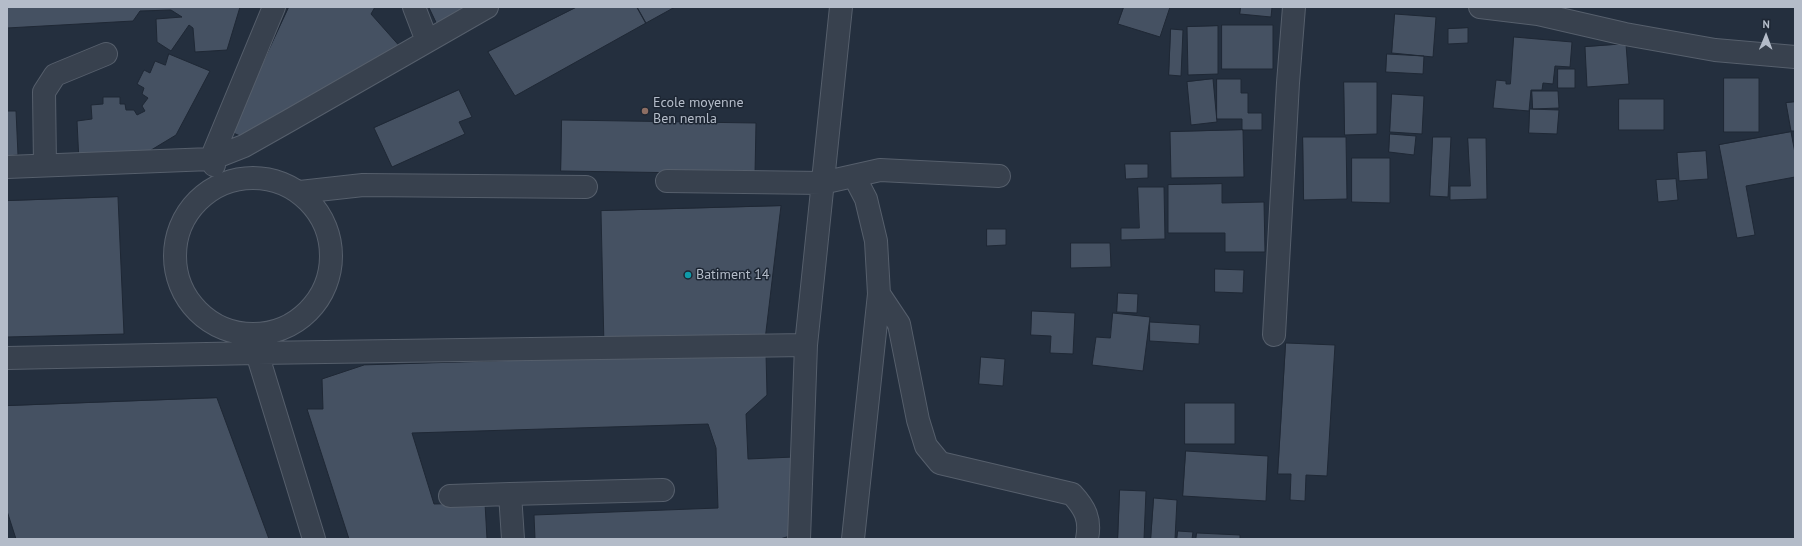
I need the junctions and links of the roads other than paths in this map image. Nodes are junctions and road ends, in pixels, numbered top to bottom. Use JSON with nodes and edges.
{"nodes":[{"id":1,"x":274,"y":7,"type":"edge"},
{"id":2,"x":414,"y":7,"type":"edge"},
{"id":3,"x":487,"y":7,"type":"edge"},
{"id":4,"x":841,"y":7,"type":"edge"},
{"id":5,"x":1294,"y":7,"type":"edge"},
{"id":6,"x":1480,"y":7,"type":"edge"},
{"id":7,"x":427,"y":41,"type":"junction"},
{"id":8,"x":106,"y":54,"type":"dead end"},
{"id":9,"x":1795,"y":57,"type":"edge"},
{"id":10,"x":211,"y":159,"type":"junction"},
{"id":11,"x":46,"y":165,"type":"junction"},
{"id":12,"x":7,"y":167,"type":"edge"},
{"id":13,"x":854,"y":176,"type":"junction"},
{"id":14,"x":999,"y":176,"type":"dead end"},
{"id":15,"x":224,"y":182,"type":"junction"},
{"id":16,"x":667,"y":182,"type":"dead end"},
{"id":17,"x":822,"y":183,"type":"junction"},
{"id":18,"x":586,"y":187,"type":"dead end"},
{"id":19,"x":300,"y":192,"type":"junction"},
{"id":20,"x":879,"y":294,"type":"junction"},
{"id":21,"x":1274,"y":335,"type":"dead end"},
{"id":22,"x":256,"y":343,"type":"junction"},
{"id":23,"x":806,"y":345,"type":"junction"},
{"id":24,"x":7,"y":358,"type":"edge"},
{"id":25,"x":663,"y":490,"type":"dead end"},
{"id":26,"x":510,"y":494,"type":"junction"},
{"id":27,"x":450,"y":496,"type":"dead end"},
{"id":28,"x":314,"y":539,"type":"edge"},
{"id":29,"x":512,"y":539,"type":"edge"},
{"id":30,"x":799,"y":539,"type":"edge"},
{"id":31,"x":853,"y":539,"type":"edge"},
{"id":32,"x":1087,"y":539,"type":"edge"}],
"edges":[{"from":1,"to":10,"type":"street"},
{"from":2,"to":7,"type":"street"},
{"from":3,"to":7,"type":"street"},
{"from":4,"to":17,"type":"street"},
{"from":5,"to":21,"type":"street"},
{"from":6,"to":9,"type":"street"},
{"from":7,"to":10,"type":"street"},
{"from":8,"to":11,"type":"street"},
{"from":10,"to":11,"type":"street"},
{"from":10,"to":15,"type":"street"},
{"from":11,"to":12,"type":"street"},
{"from":13,"to":14,"type":"street"},
{"from":13,"to":17,"type":"street"},
{"from":13,"to":20,"type":"street"},
{"from":15,"to":19,"type":"street"},
{"from":15,"to":22,"type":"street"},
{"from":16,"to":17,"type":"street"},
{"from":17,"to":23,"type":"street"},
{"from":18,"to":19,"type":"street"},
{"from":19,"to":22,"type":"street"},
{"from":20,"to":31,"type":"street"},
{"from":20,"to":32,"type":"street"},
{"from":22,"to":23,"type":"street"},
{"from":22,"to":24,"type":"street"},
{"from":22,"to":28,"type":"street"},
{"from":23,"to":30,"type":"street"},
{"from":25,"to":26,"type":"street"},
{"from":26,"to":27,"type":"street"},
{"from":26,"to":29,"type":"street"}]}
